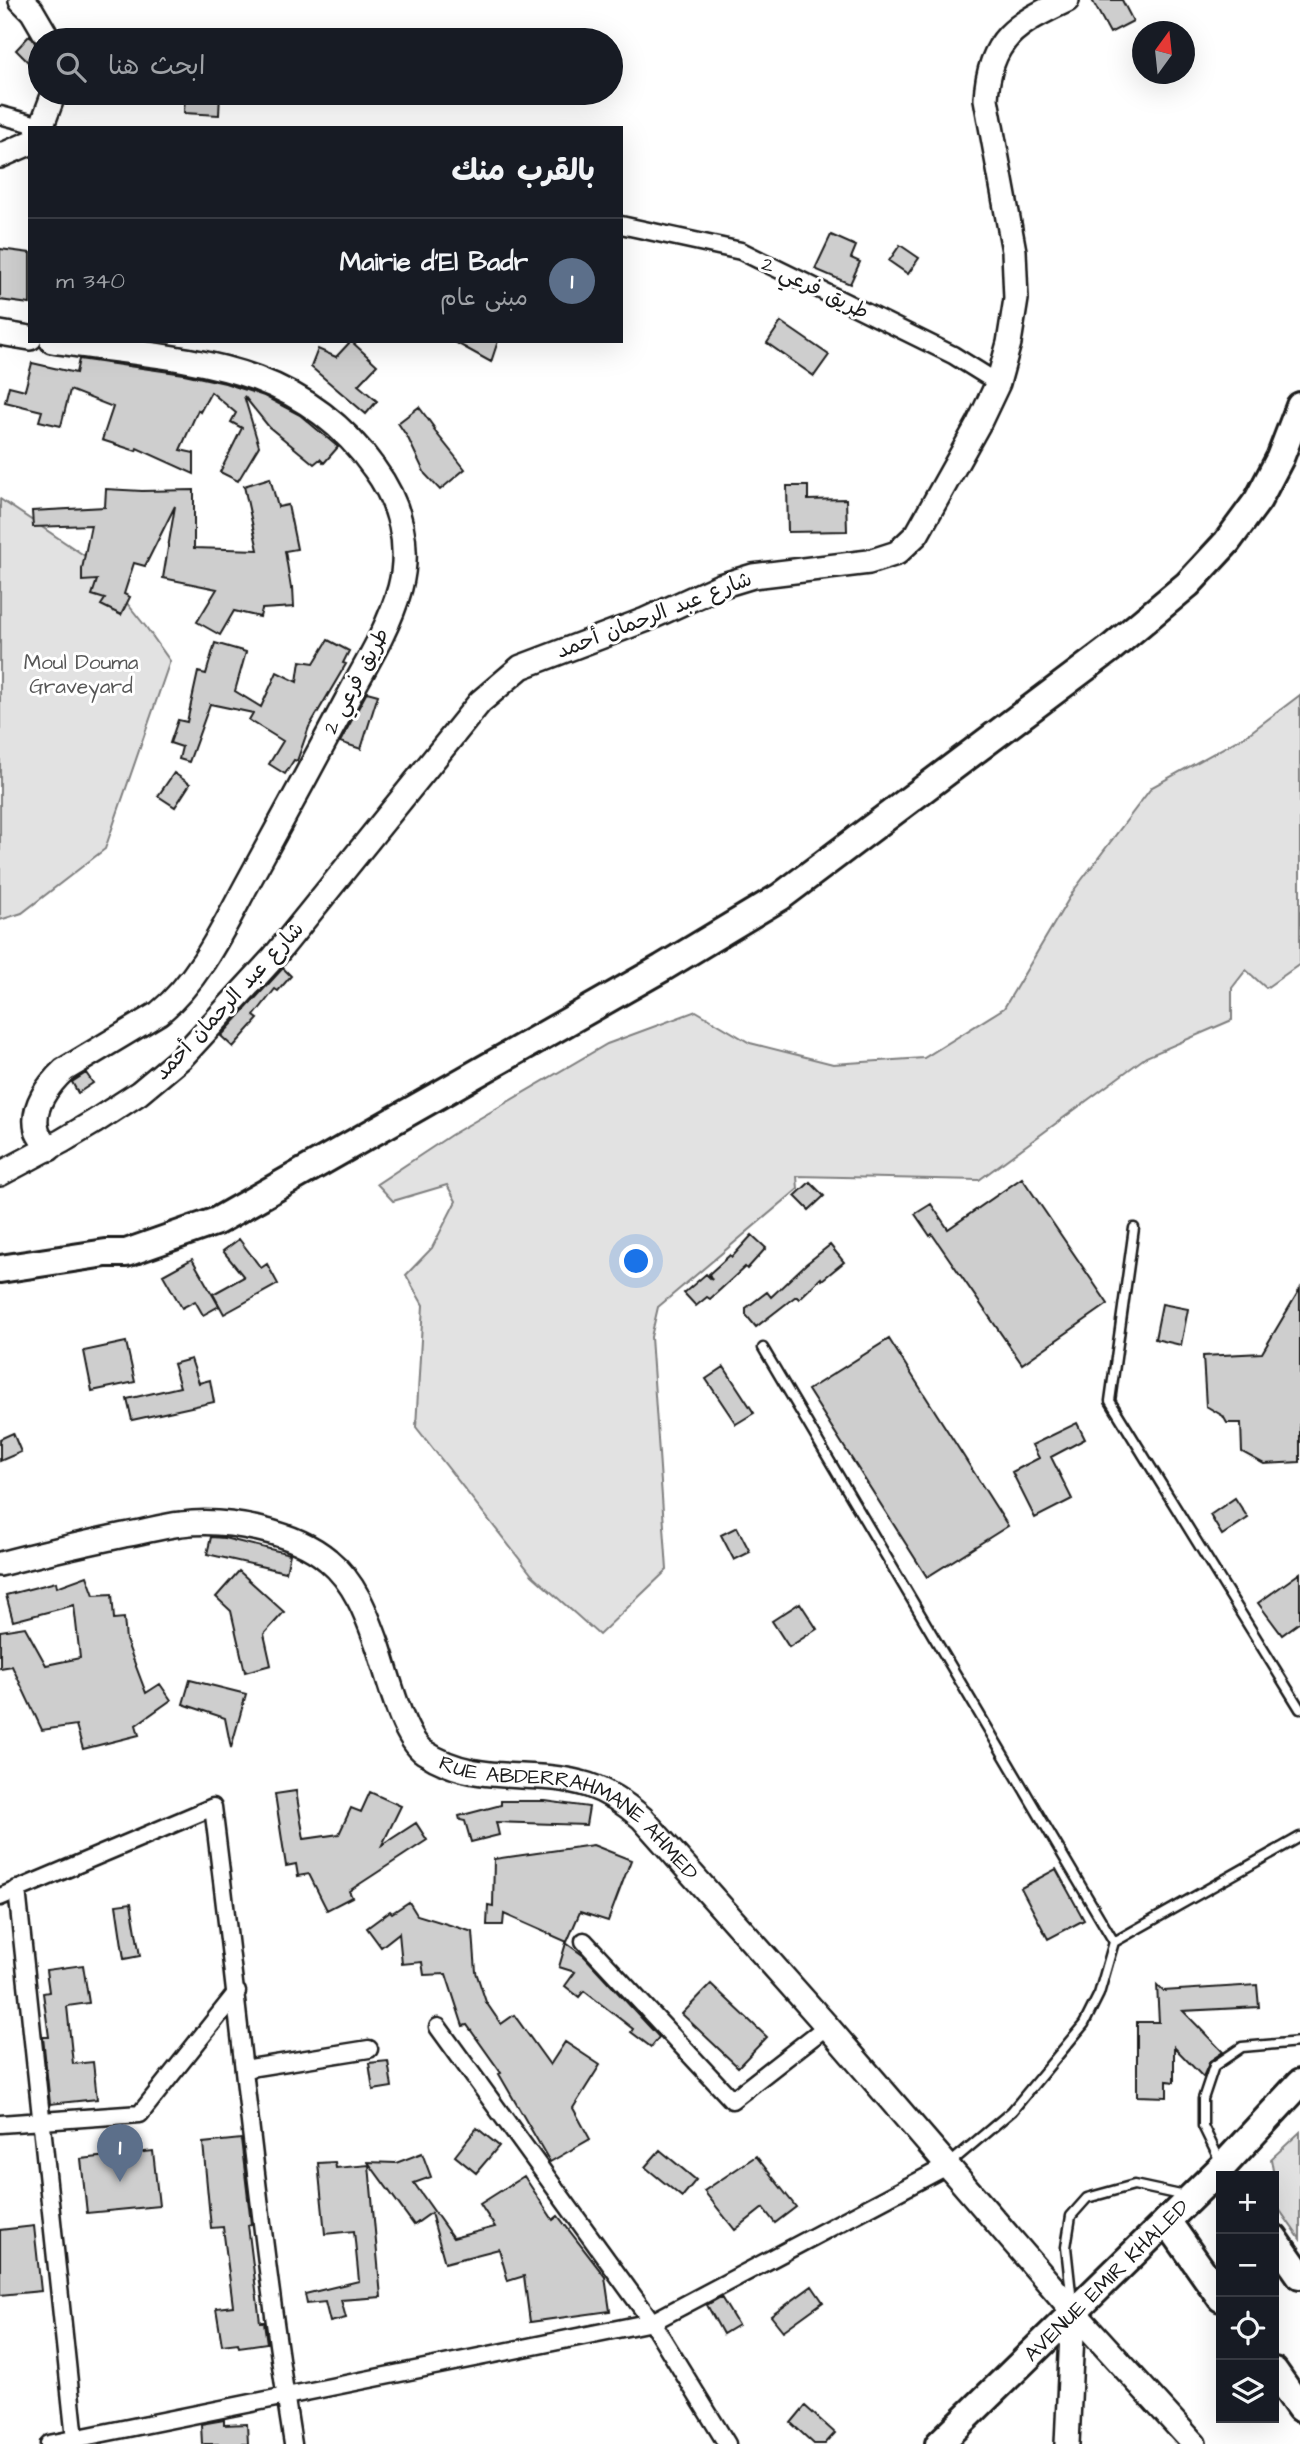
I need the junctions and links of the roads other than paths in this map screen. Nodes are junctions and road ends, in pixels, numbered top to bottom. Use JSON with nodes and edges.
{"nodes":[{"id":1,"x":21,"y":0,"type":"edge"},
{"id":2,"x":1067,"y":0,"type":"edge"},
{"id":3,"x":42,"y":28,"type":"edge"},
{"id":4,"x":50,"y":105,"type":"edge"},
{"id":5,"x":0,"y":116,"type":"edge"},
{"id":6,"x":33,"y":126,"type":"edge"},
{"id":7,"x":42,"y":126,"type":"edge"},
{"id":8,"x":28,"y":144,"type":"edge"},
{"id":9,"x":0,"y":156,"type":"edge"},
{"id":10,"x":623,"y":225,"type":"edge"},
{"id":11,"x":0,"y":333,"type":"edge"},
{"id":12,"x":28,"y":338,"type":"edge"},
{"id":13,"x":66,"y":343,"type":"edge"},
{"id":14,"x":998,"y":383,"type":"junction"},
{"id":15,"x":1300,"y":406,"type":"edge"},
{"id":16,"x":49,"y":1149,"type":"junction"},
{"id":17,"x":0,"y":1174,"type":"edge"},
{"id":18,"x":1134,"y":1228,"type":"dead end"},
{"id":19,"x":126,"y":1253,"type":"junction"},
{"id":20,"x":0,"y":1269,"type":"edge"},
{"id":21,"x":0,"y":1287,"type":"edge"},
{"id":22,"x":763,"y":1348,"type":"dead end"},
{"id":23,"x":0,"y":1564,"type":"edge"},
{"id":24,"x":1300,"y":1709,"type":"edge"},
{"id":25,"x":1300,"y":1837,"type":"edge"},
{"id":26,"x":17,"y":1889,"type":"junction"},
{"id":27,"x":0,"y":1897,"type":"edge"},
{"id":28,"x":584,"y":1941,"type":"dead end"},
{"id":29,"x":1114,"y":1942,"type":"junction"},
{"id":30,"x":237,"y":1992,"type":"junction"},
{"id":31,"x":827,"y":2026,"type":"junction"},
{"id":32,"x":438,"y":2027,"type":"dead end"},
{"id":33,"x":1300,"y":2042,"type":"edge"},
{"id":34,"x":369,"y":2049,"type":"dead end"},
{"id":35,"x":244,"y":2069,"type":"junction"},
{"id":36,"x":1300,"y":2083,"type":"edge"},
{"id":37,"x":40,"y":2122,"type":"junction"},
{"id":38,"x":0,"y":2124,"type":"edge"},
{"id":39,"x":947,"y":2166,"type":"junction"},
{"id":40,"x":1226,"y":2171,"type":"edge"},
{"id":41,"x":1216,"y":2178,"type":"edge"},
{"id":42,"x":1191,"y":2197,"type":"junction"},
{"id":43,"x":1167,"y":2221,"type":"junction"},
{"id":44,"x":1279,"y":2245,"type":"edge"},
{"id":45,"x":1300,"y":2275,"type":"edge"},
{"id":46,"x":1220,"y":2297,"type":"edge"},
{"id":47,"x":1073,"y":2311,"type":"junction"},
{"id":48,"x":652,"y":2322,"type":"junction"},
{"id":49,"x":1279,"y":2378,"type":"edge"},
{"id":50,"x":286,"y":2397,"type":"junction"},
{"id":51,"x":1300,"y":2408,"type":"edge"},
{"id":52,"x":75,"y":2439,"type":"junction"},
{"id":53,"x":49,"y":2444,"type":"edge"},
{"id":54,"x":293,"y":2444,"type":"edge"},
{"id":55,"x":727,"y":2444,"type":"edge"},
{"id":56,"x":939,"y":2444,"type":"edge"},
{"id":57,"x":1067,"y":2444,"type":"edge"},
{"id":58,"x":1194,"y":2444,"type":"edge"}],
"edges":[{"from":1,"to":3,"type":"main road"},
{"from":2,"to":14,"type":"main road","name":"شارع عبد الرحمان أحمد"},
{"from":4,"to":7,"type":"main road"},
{"from":5,"to":6,"type":"street"},
{"from":8,"to":9,"type":"main road"},
{"from":10,"to":14,"type":"street","name":"طريق فرعي 2"},
{"from":11,"to":12,"type":"main road"},
{"from":13,"to":16,"type":"main road","name":"طريق فرعي 2"},
{"from":14,"to":16,"type":"main road","name":"شارع عبد الرحمان أحمد"},
{"from":15,"to":19,"type":"main road"},
{"from":16,"to":17,"type":"main road","name":"شارع عبد الرحمان أحمد"},
{"from":18,"to":24,"type":"lane"},
{"from":19,"to":20,"type":"main road"},
{"from":19,"to":21,"type":"main road"},
{"from":22,"to":29,"type":"lane"},
{"from":23,"to":31,"type":"main road","name":"RUE ABDERRAHMANE AHMED"},
{"from":25,"to":29,"type":"lane"},
{"from":26,"to":27,"type":"street"},
{"from":26,"to":30,"type":"street"},
{"from":26,"to":37,"type":"street"},
{"from":28,"to":31,"type":"street"},
{"from":29,"to":39,"type":"lane"},
{"from":30,"to":35,"type":"street"},
{"from":30,"to":37,"type":"street"},
{"from":31,"to":39,"type":"main road","name":"RUE ABDERRAHMANE AHMED"},
{"from":32,"to":48,"type":"street"},
{"from":33,"to":40,"type":"lane"},
{"from":34,"to":35,"type":"street"},
{"from":35,"to":50,"type":"street"},
{"from":36,"to":40,"type":"main road","name":"AVENUE EMIR KHALED"},
{"from":37,"to":38,"type":"street"},
{"from":37,"to":52,"type":"street"},
{"from":39,"to":47,"type":"main road","name":"RUE ABDERRAHMANE AHMED"},
{"from":39,"to":48,"type":"street"},
{"from":41,"to":42,"type":"main road","name":"AVENUE EMIR KHALED"},
{"from":42,"to":43,"type":"main road","name":"AVENUE EMIR KHALED"},
{"from":42,"to":47,"type":"lane"},
{"from":43,"to":46,"type":"main road"},
{"from":43,"to":47,"type":"main road","name":"AVENUE EMIR KHALED"},
{"from":44,"to":45,"type":"main road"},
{"from":47,"to":56,"type":"main road","name":"AVENUE EMIR KHALED"},
{"from":47,"to":57,"type":"main road"},
{"from":47,"to":58,"type":"main road","name":"RUE ABDERRAHMANE AHMED"},
{"from":48,"to":50,"type":"street"},
{"from":48,"to":55,"type":"street"},
{"from":49,"to":51,"type":"main road"},
{"from":50,"to":52,"type":"street"},
{"from":50,"to":54,"type":"street"},
{"from":52,"to":53,"type":"street"}]}
